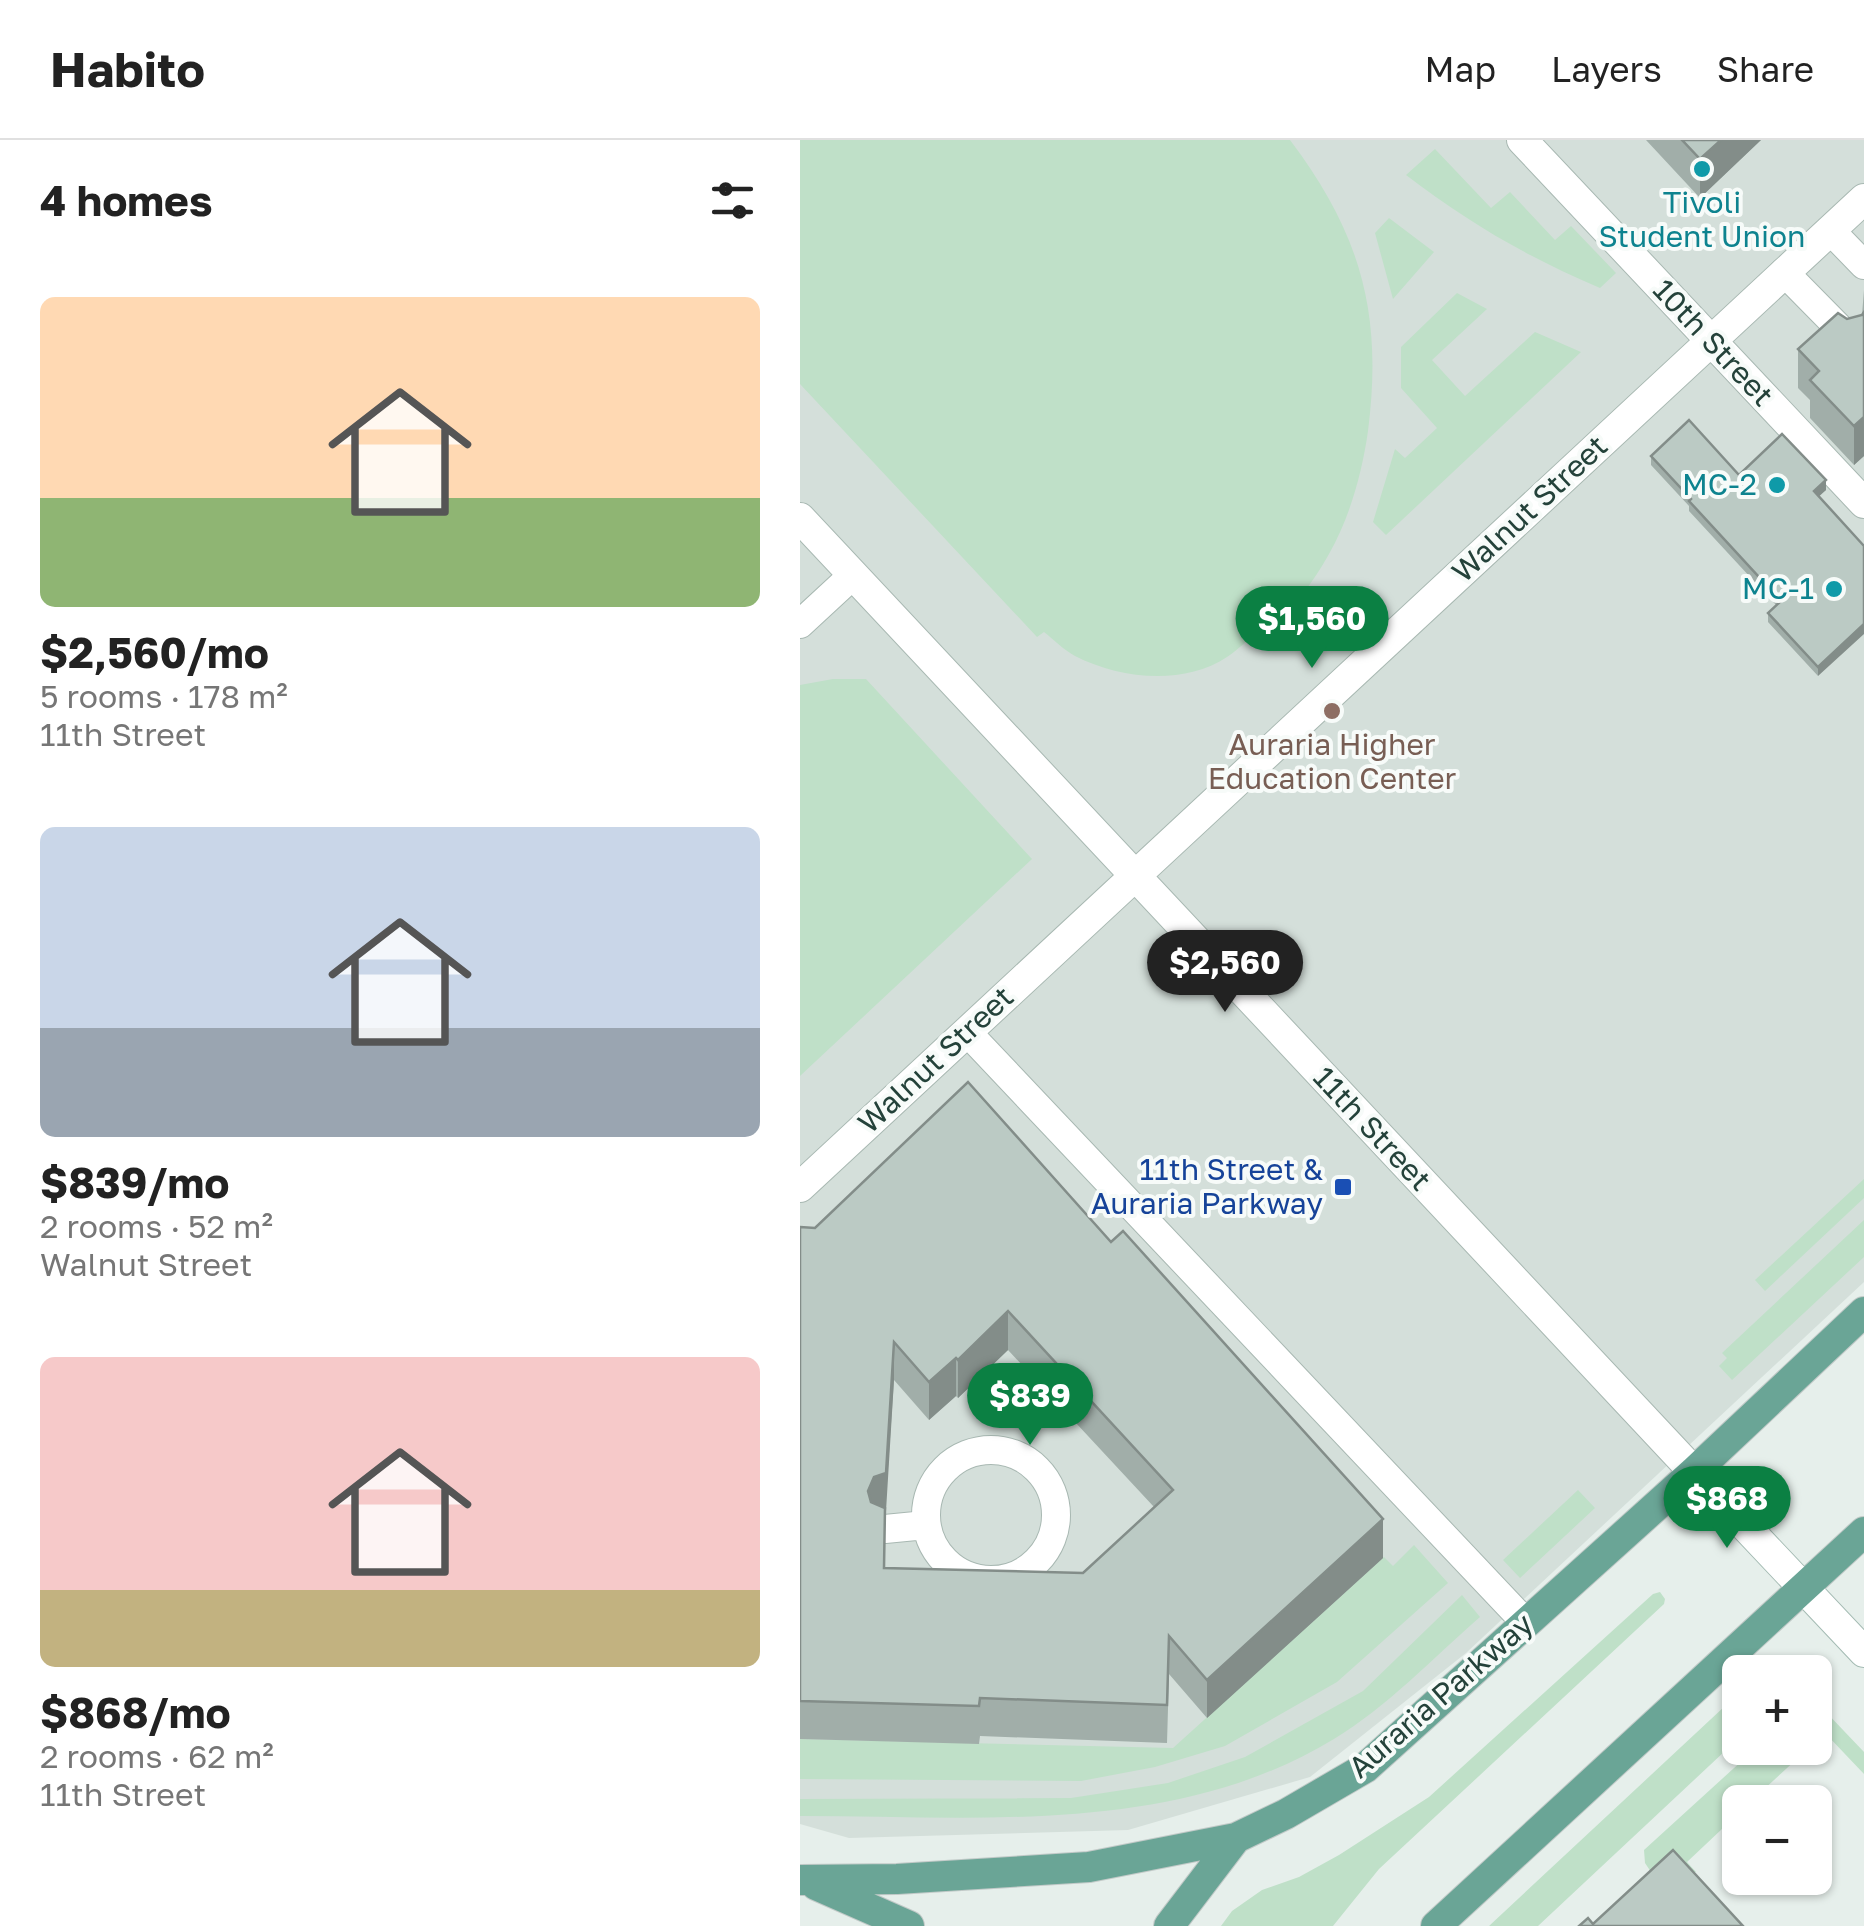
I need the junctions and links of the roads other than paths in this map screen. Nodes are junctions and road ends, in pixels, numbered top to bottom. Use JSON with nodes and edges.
{"nodes":[{"id":1,"x":1522,"y":140,"type":"edge"},
{"id":2,"x":1864,"y":199,"type":"edge"},
{"id":3,"x":1830,"y":230,"type":"junction"},
{"id":4,"x":1864,"y":266,"type":"edge"},
{"id":5,"x":1784,"y":272,"type":"junction"},
{"id":6,"x":1710,"y":340,"type":"junction"},
{"id":7,"x":1851,"y":340,"type":"edge"},
{"id":8,"x":1864,"y":503,"type":"edge"},
{"id":9,"x":800,"y":518,"type":"edge"},
{"id":10,"x":854,"y":575,"type":"junction"},
{"id":11,"x":800,"y":624,"type":"edge"},
{"id":12,"x":1135,"y":875,"type":"junction"},
{"id":13,"x":966,"y":1032,"type":"junction"},
{"id":14,"x":800,"y":1187,"type":"edge"},
{"id":15,"x":1864,"y":1312,"type":"edge"},
{"id":16,"x":1694,"y":1472,"type":"junction"},
{"id":17,"x":926,"y":1525,"type":"junction"},
{"id":18,"x":885,"y":1529,"type":"edge"},
{"id":19,"x":1864,"y":1532,"type":"edge"},
{"id":20,"x":1804,"y":1588,"type":"junction"},
{"id":21,"x":1526,"y":1623,"type":"junction"},
{"id":22,"x":1864,"y":1652,"type":"edge"},
{"id":23,"x":1236,"y":1838,"type":"junction"},
{"id":24,"x":803,"y":1880,"type":"edge"},
{"id":25,"x":909,"y":1926,"type":"edge"},
{"id":26,"x":1169,"y":1926,"type":"edge"},
{"id":27,"x":1436,"y":1926,"type":"edge"}],
"edges":[{"from":1,"to":6,"type":"street","name":"10th Street"},
{"from":2,"to":3,"type":"street","name":"Walnut Street"},
{"from":3,"to":4,"type":"lane"},
{"from":3,"to":5,"type":"street","name":"Walnut Street"},
{"from":5,"to":6,"type":"street","name":"Walnut Street"},
{"from":5,"to":7,"type":"lane"},
{"from":6,"to":8,"type":"street","name":"10th Street"},
{"from":6,"to":12,"type":"street","name":"Walnut Street"},
{"from":9,"to":10,"type":"street","name":"11th Street"},
{"from":10,"to":11,"type":"lane"},
{"from":10,"to":12,"type":"street","name":"11th Street"},
{"from":12,"to":13,"type":"street","name":"Walnut Street"},
{"from":12,"to":16,"type":"street","name":"11th Street"},
{"from":13,"to":14,"type":"street","name":"Walnut Street"},
{"from":13,"to":21,"type":"lane"},
{"from":15,"to":16,"type":"main road","name":"Auraria Parkway"},
{"from":16,"to":20,"type":"street","name":"11th Street"},
{"from":16,"to":21,"type":"main road","name":"Auraria Parkway"},
{"from":17,"to":17,"type":"lane"},
{"from":17,"to":18,"type":"lane"},
{"from":19,"to":20,"type":"main road"},
{"from":20,"to":22,"type":"street","name":"11th Street"},
{"from":20,"to":27,"type":"main road"},
{"from":21,"to":23,"type":"main road","name":"Auraria Parkway"},
{"from":23,"to":24,"type":"main road","name":"Auraria Parkway"},
{"from":23,"to":26,"type":"main road"},
{"from":24,"to":25,"type":"main road"}]}
